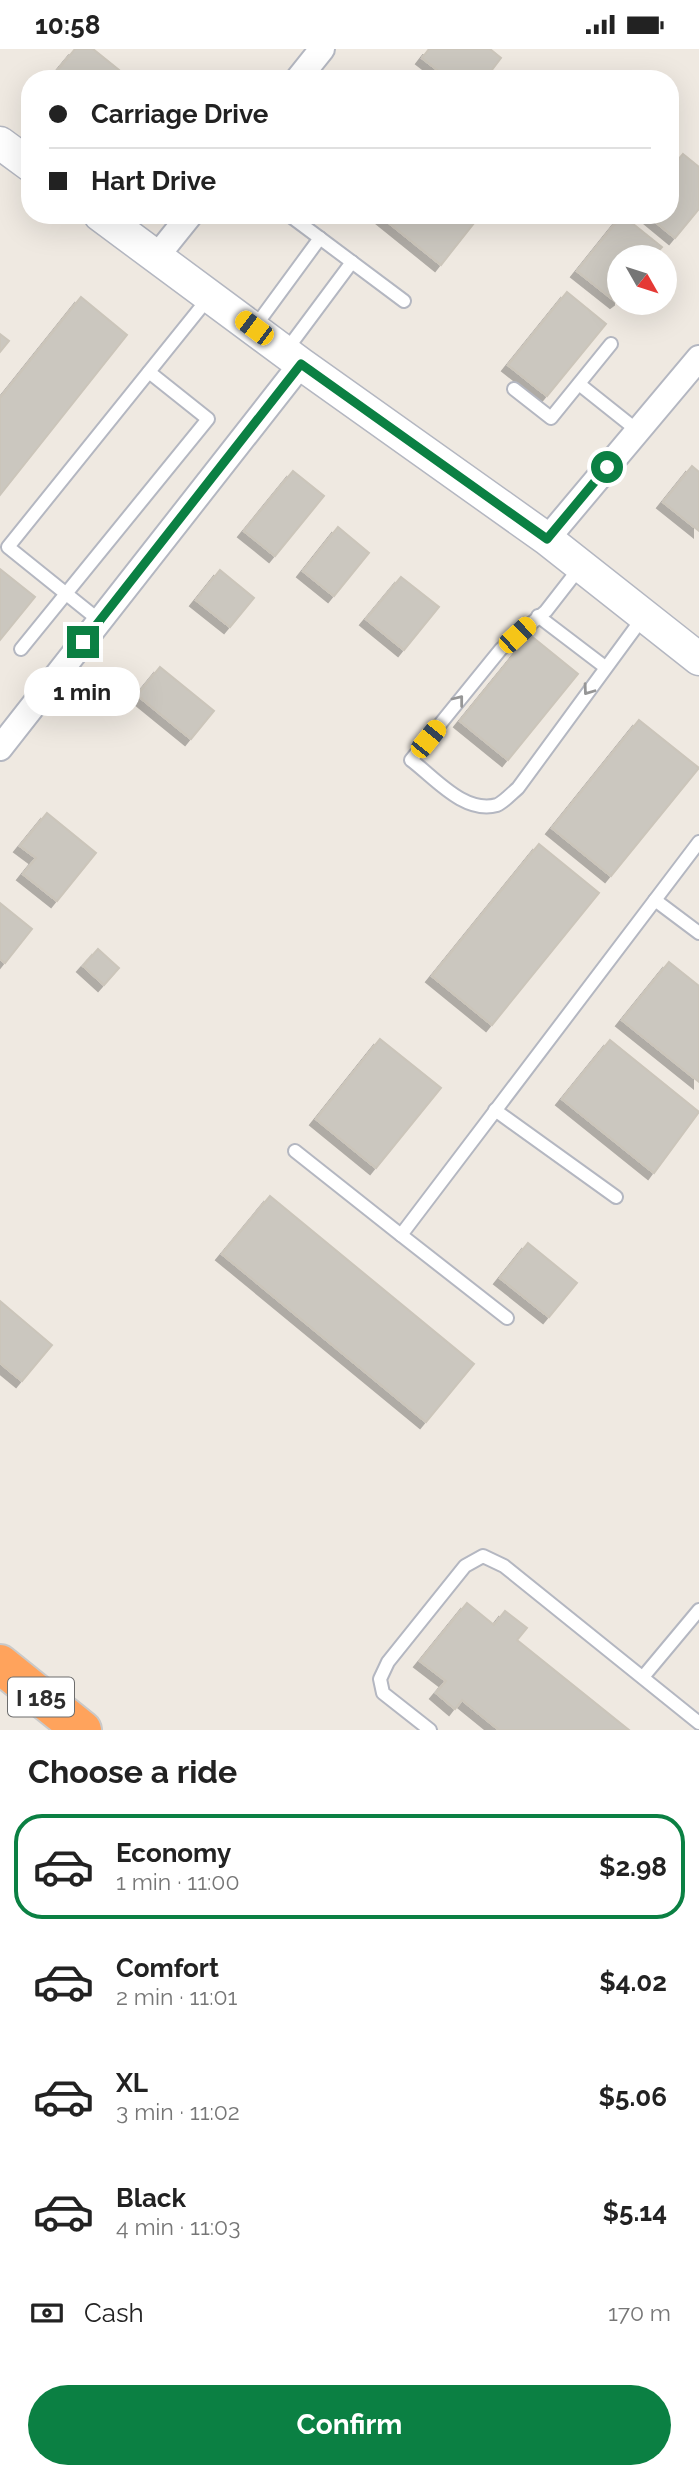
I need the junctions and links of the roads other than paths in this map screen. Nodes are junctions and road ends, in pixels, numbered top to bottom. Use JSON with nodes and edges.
{"nodes":[{"id":1,"x":322,"y":49,"type":"edge"},
{"id":2,"x":305,"y":70,"type":"edge"},
{"id":3,"x":0,"y":143,"type":"edge"},
{"id":4,"x":21,"y":158,"type":"edge"},
{"id":5,"x":113,"y":224,"type":"edge"},
{"id":6,"x":183,"y":224,"type":"edge"},
{"id":7,"x":301,"y":224,"type":"edge"},
{"id":8,"x":320,"y":238,"type":"junction"},
{"id":9,"x":157,"y":256,"type":"junction"},
{"id":10,"x":352,"y":262,"type":"junction"},
{"id":11,"x":210,"y":296,"type":"junction"},
{"id":12,"x":404,"y":301,"type":"dead end"},
{"id":13,"x":254,"y":328,"type":"junction"},
{"id":14,"x":611,"y":344,"type":"dead end"},
{"id":15,"x":293,"y":358,"type":"junction"},
{"id":16,"x":699,"y":358,"type":"edge"},
{"id":17,"x":149,"y":372,"type":"junction"},
{"id":18,"x":579,"y":384,"type":"junction"},
{"id":19,"x":514,"y":389,"type":"dead end"},
{"id":20,"x":638,"y":431,"type":"junction"},
{"id":21,"x":547,"y":539,"type":"junction"},
{"id":22,"x":581,"y":566,"type":"junction"},
{"id":23,"x":66,"y":594,"type":"junction"},
{"id":24,"x":538,"y":616,"type":"junction"},
{"id":25,"x":644,"y":616,"type":"junction"},
{"id":26,"x":100,"y":621,"type":"junction"},
{"id":27,"x":21,"y":649,"type":"dead end"},
{"id":28,"x":699,"y":659,"type":"edge"},
{"id":29,"x":605,"y":667,"type":"junction"},
{"id":30,"x":0,"y":748,"type":"edge"},
{"id":31,"x":699,"y":842,"type":"edge"},
{"id":32,"x":655,"y":900,"type":"junction"},
{"id":33,"x":699,"y":933,"type":"edge"},
{"id":34,"x":495,"y":1110,"type":"junction"},
{"id":35,"x":295,"y":1151,"type":"dead end"},
{"id":36,"x":616,"y":1197,"type":"dead end"},
{"id":37,"x":401,"y":1235,"type":"junction"},
{"id":38,"x":507,"y":1318,"type":"dead end"},
{"id":39,"x":699,"y":1610,"type":"edge"},
{"id":40,"x":0,"y":1664,"type":"edge"},
{"id":41,"x":643,"y":1677,"type":"junction"},
{"id":42,"x":699,"y":1723,"type":"edge"},
{"id":43,"x":82,"y":1730,"type":"edge"},
{"id":44,"x":430,"y":1730,"type":"edge"}],
"edges":[{"from":1,"to":2,"type":"street"},
{"from":3,"to":4,"type":"street"},
{"from":5,"to":9,"type":"street"},
{"from":6,"to":9,"type":"street"},
{"from":7,"to":8,"type":"lane"},
{"from":8,"to":10,"type":"lane"},
{"from":8,"to":13,"type":"lane"},
{"from":9,"to":11,"type":"street"},
{"from":10,"to":12,"type":"lane"},
{"from":10,"to":15,"type":"lane"},
{"from":11,"to":13,"type":"street"},
{"from":11,"to":17,"type":"lane"},
{"from":13,"to":15,"type":"street"},
{"from":14,"to":18,"type":"lane"},
{"from":15,"to":21,"type":"street"},
{"from":15,"to":26,"type":"street"},
{"from":16,"to":20,"type":"street"},
{"from":17,"to":23,"type":"lane"},
{"from":17,"to":23,"type":"lane"},
{"from":18,"to":19,"type":"lane"},
{"from":18,"to":20,"type":"lane"},
{"from":20,"to":21,"type":"street"},
{"from":21,"to":22,"type":"street"},
{"from":22,"to":24,"type":"lane"},
{"from":22,"to":25,"type":"street"},
{"from":23,"to":26,"type":"lane"},
{"from":23,"to":27,"type":"lane"},
{"from":24,"to":29,"type":"lane"},
{"from":29,"to":24,"type":"lane","one_way":true},
{"from":25,"to":28,"type":"street"},
{"from":25,"to":29,"type":"lane"},
{"from":26,"to":30,"type":"street"},
{"from":31,"to":32,"type":"lane"},
{"from":32,"to":33,"type":"lane"},
{"from":32,"to":34,"type":"lane"},
{"from":34,"to":36,"type":"lane"},
{"from":34,"to":37,"type":"lane"},
{"from":35,"to":37,"type":"lane"},
{"from":37,"to":38,"type":"lane"},
{"from":39,"to":41,"type":"lane"},
{"from":40,"to":43,"type":"highway","number":"I 185"},
{"from":41,"to":42,"type":"lane"},
{"from":41,"to":44,"type":"lane"}]}
